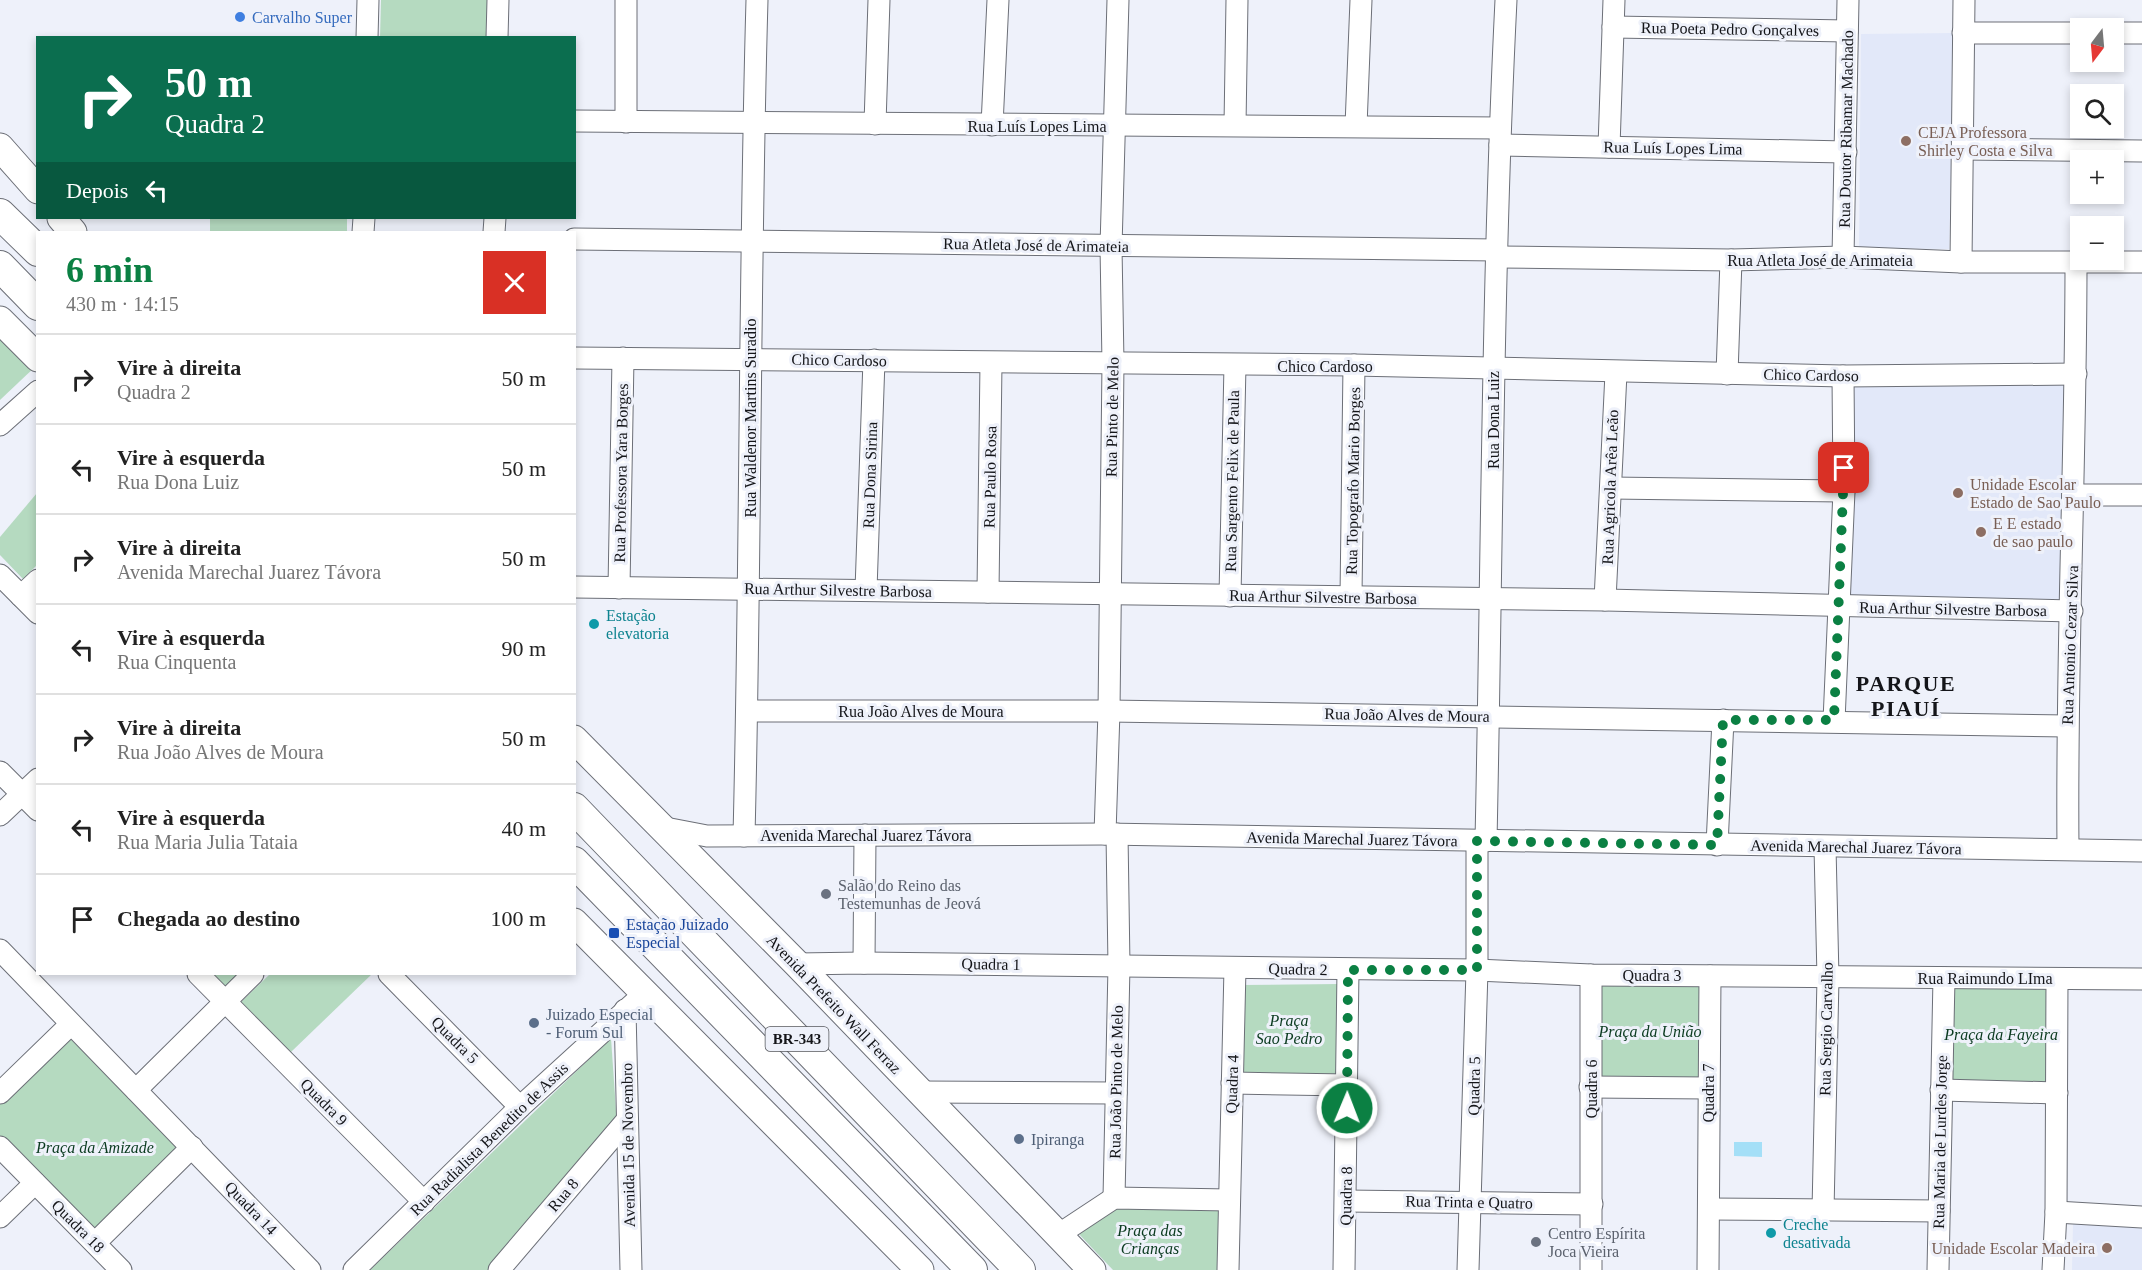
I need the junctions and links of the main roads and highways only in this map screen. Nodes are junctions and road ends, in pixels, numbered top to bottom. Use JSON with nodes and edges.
{"nodes":[{"id":1,"x":0,"y":147,"type":"edge"},
{"id":2,"x":36,"y":188,"type":"edge"},
{"id":3,"x":0,"y":213,"type":"edge"},
{"id":4,"x":62,"y":219,"type":"edge"},
{"id":5,"x":72,"y":231,"type":"edge"},
{"id":6,"x":36,"y":249,"type":"edge"},
{"id":7,"x":0,"y":266,"type":"edge"},
{"id":8,"x":36,"y":304,"type":"edge"},
{"id":9,"x":0,"y":320,"type":"edge"},
{"id":10,"x":36,"y":356,"type":"edge"},
{"id":11,"x":576,"y":742,"type":"edge"},
{"id":12,"x":576,"y":810,"type":"edge"},
{"id":13,"x":576,"y":863,"type":"edge"},
{"id":14,"x":576,"y":925,"type":"edge"},
{"id":15,"x":920,"y":1270,"type":"edge"},
{"id":16,"x":972,"y":1270,"type":"edge"},
{"id":17,"x":1020,"y":1270,"type":"edge"},
{"id":18,"x":1092,"y":1270,"type":"edge"}],
"edges":[{"from":1,"to":2,"type":"main road"},
{"from":3,"to":6,"type":"highway"},
{"from":4,"to":5,"type":"main road"},
{"from":7,"to":8,"type":"highway"},
{"from":9,"to":10,"type":"main road"},
{"from":11,"to":18,"type":"main road","name":"Avenida Prefeito Wall Ferraz"},
{"from":12,"to":17,"type":"highway","number":"BR-343"},
{"from":13,"to":16,"type":"highway","number":"BR-343"},
{"from":14,"to":15,"type":"main road"}]}
